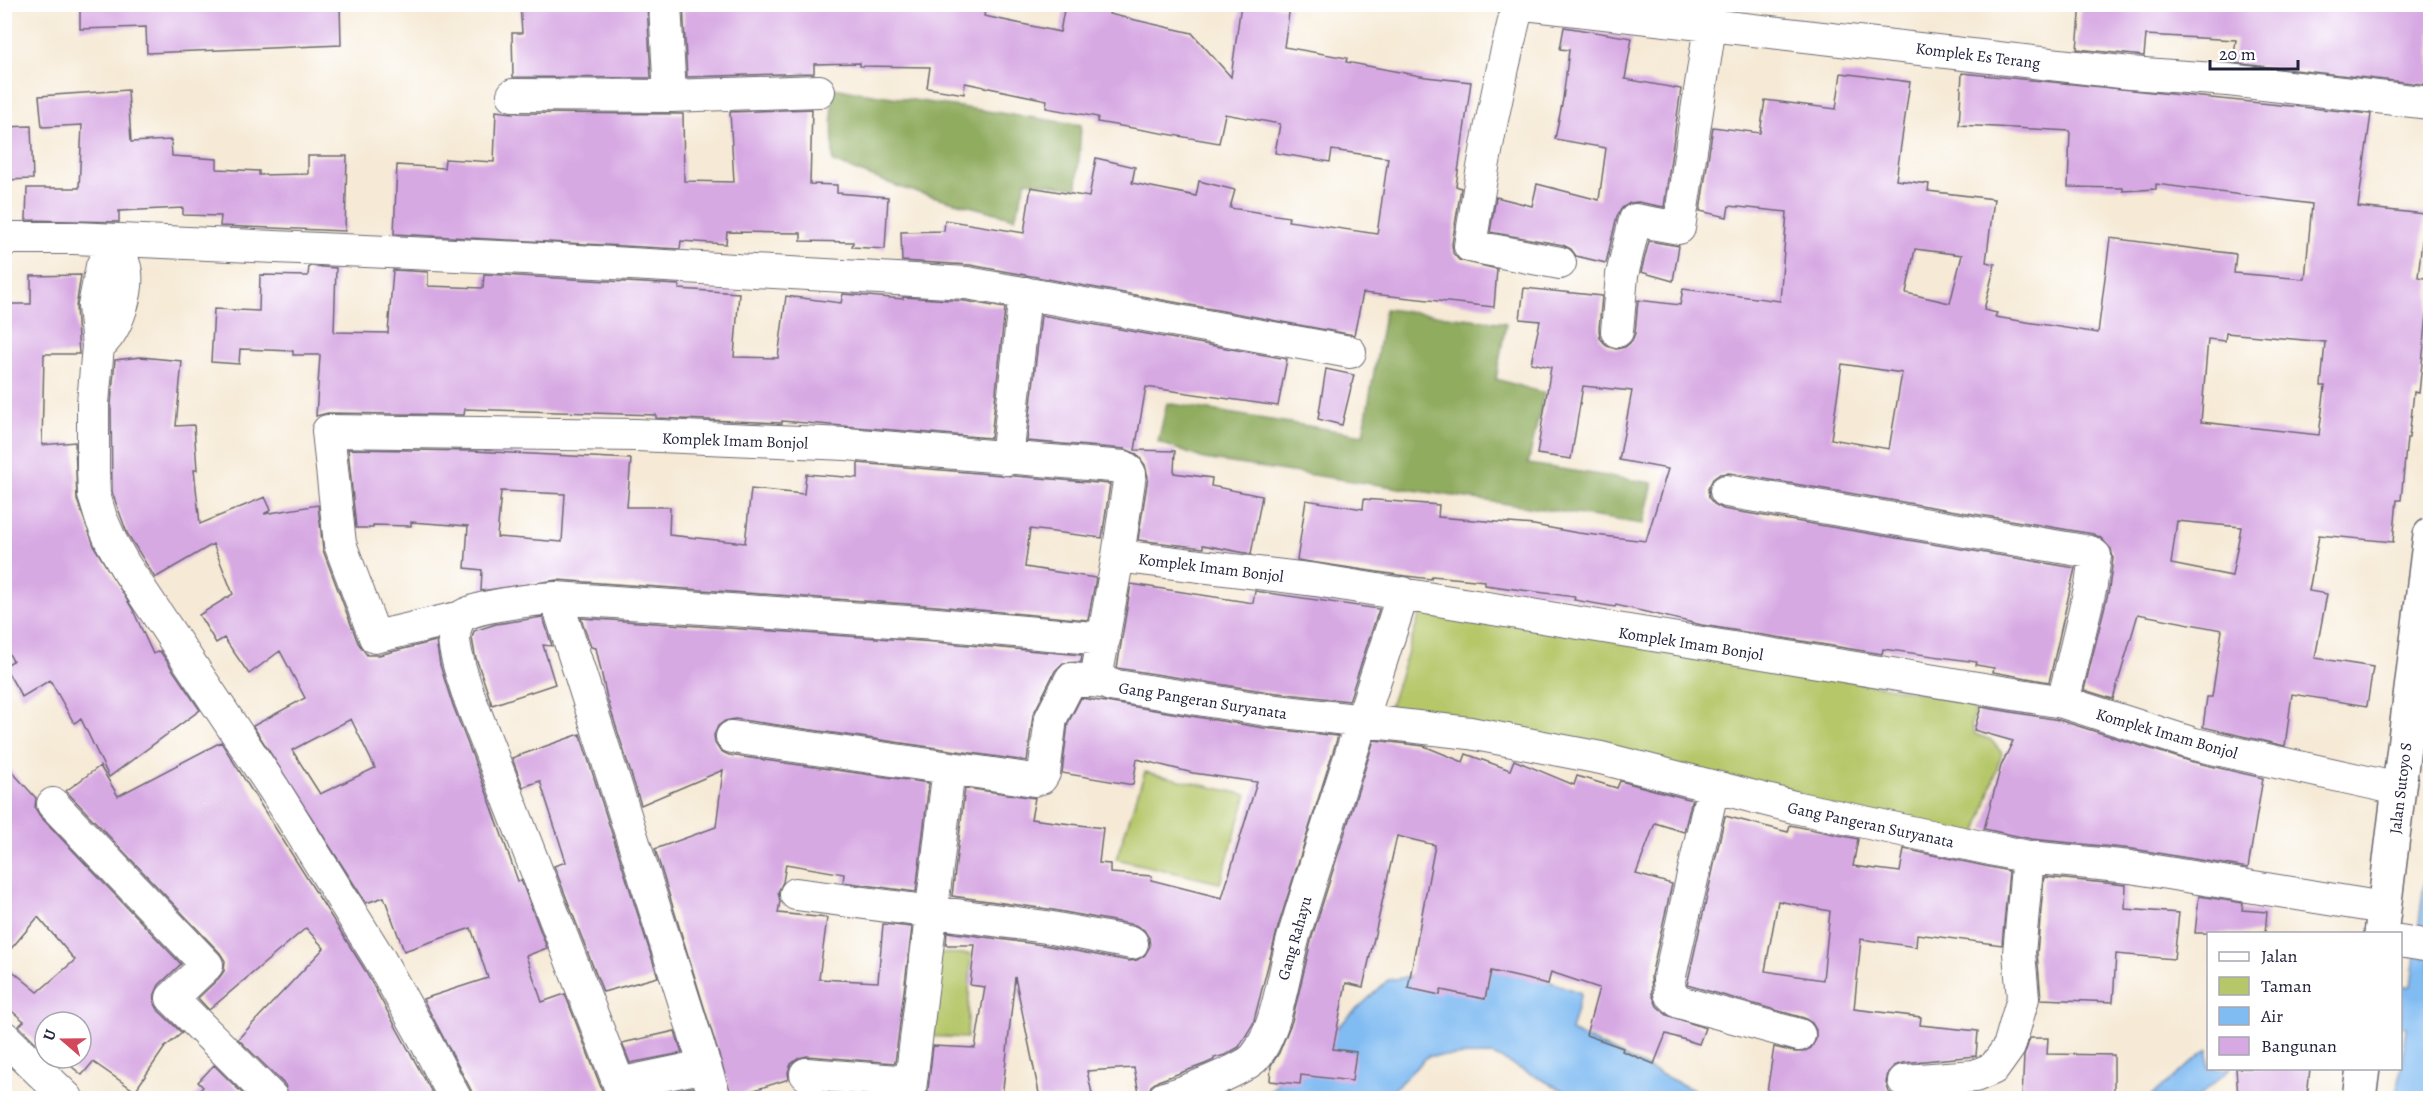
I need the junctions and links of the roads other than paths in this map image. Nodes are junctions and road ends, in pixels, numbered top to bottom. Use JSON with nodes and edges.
{"nodes":[{"id":1,"x":666,"y":4,"type":"edge"},
{"id":2,"x":1518,"y":4,"type":"edge"},
{"id":3,"x":1525,"y":4,"type":"edge"},
{"id":4,"x":1710,"y":26,"type":"junction"},
{"id":5,"x":819,"y":91,"type":"dead end"},
{"id":6,"x":513,"y":95,"type":"dead end"},
{"id":7,"x":670,"y":96,"type":"junction"},
{"id":8,"x":2430,"y":103,"type":"edge"},
{"id":9,"x":4,"y":238,"type":"edge"},
{"id":10,"x":114,"y":244,"type":"junction"},
{"id":11,"x":1560,"y":263,"type":"dead end"},
{"id":12,"x":1025,"y":293,"type":"junction"},
{"id":13,"x":1617,"y":331,"type":"dead end"},
{"id":14,"x":1350,"y":352,"type":"dead end"},
{"id":15,"x":1007,"y":459,"type":"junction"},
{"id":16,"x":1726,"y":491,"type":"dead end"},
{"id":17,"x":2430,"y":535,"type":"edge"},
{"id":18,"x":1118,"y":556,"type":"junction"},
{"id":19,"x":1402,"y":593,"type":"junction"},
{"id":20,"x":556,"y":598,"type":"junction"},
{"id":21,"x":461,"y":617,"type":"junction"},
{"id":22,"x":1104,"y":639,"type":"junction"},
{"id":23,"x":1102,"y":681,"type":"junction"},
{"id":24,"x":2063,"y":702,"type":"junction"},
{"id":25,"x":1362,"y":722,"type":"junction"},
{"id":26,"x":2419,"y":730,"type":"edge"},
{"id":27,"x":732,"y":737,"type":"dead end"},
{"id":28,"x":949,"y":768,"type":"junction"},
{"id":29,"x":1713,"y":787,"type":"junction"},
{"id":30,"x":2399,"y":789,"type":"junction"},
{"id":31,"x":53,"y":804,"type":"dead end"},
{"id":32,"x":2028,"y":857,"type":"junction"},
{"id":33,"x":796,"y":894,"type":"dead end"},
{"id":34,"x":930,"y":911,"type":"junction"},
{"id":35,"x":2393,"y":932,"type":"edge"},
{"id":36,"x":2401,"y":932,"type":"edge"},
{"id":37,"x":1132,"y":943,"type":"dead end"},
{"id":38,"x":1799,"y":1035,"type":"dead end"},
{"id":39,"x":4,"y":1037,"type":"edge"},
{"id":40,"x":705,"y":1066,"type":"junction"},
{"id":41,"x":806,"y":1074,"type":"dead end"},
{"id":42,"x":1904,"y":1081,"type":"dead end"},
{"id":43,"x":910,"y":1090,"type":"edge"},
{"id":44,"x":67,"y":1098,"type":"edge"},
{"id":45,"x":272,"y":1098,"type":"edge"},
{"id":46,"x":455,"y":1098,"type":"edge"},
{"id":47,"x":715,"y":1098,"type":"edge"},
{"id":48,"x":1164,"y":1098,"type":"edge"}],
"edges":[{"from":1,"to":7,"type":"street"},
{"from":2,"to":11,"type":"street"},
{"from":3,"to":4,"type":"street","name":"Komplek Es Terang"},
{"from":4,"to":8,"type":"street","name":"Komplek Es Terang"},
{"from":4,"to":13,"type":"street"},
{"from":5,"to":7,"type":"street"},
{"from":6,"to":7,"type":"street"},
{"from":9,"to":10,"type":"street"},
{"from":10,"to":12,"type":"street"},
{"from":10,"to":46,"type":"street"},
{"from":12,"to":14,"type":"street"},
{"from":12,"to":15,"type":"street"},
{"from":15,"to":18,"type":"street","name":"Komplek Imam Bonjol"},
{"from":15,"to":21,"type":"street","name":"Komplek Imam Bonjol"},
{"from":16,"to":24,"type":"street"},
{"from":17,"to":26,"type":"highway","name":"Jalan Sutoyo S"},
{"from":18,"to":19,"type":"street","name":"Komplek Imam Bonjol"},
{"from":18,"to":22,"type":"street","name":"Gang Pangeran Suryanata"},
{"from":19,"to":24,"type":"street","name":"Komplek Imam Bonjol"},
{"from":19,"to":25,"type":"street"},
{"from":20,"to":21,"type":"street"},
{"from":20,"to":22,"type":"street"},
{"from":20,"to":40,"type":"street"},
{"from":21,"to":40,"type":"street"},
{"from":22,"to":23,"type":"street","name":"Gang Pangeran Suryanata"},
{"from":23,"to":25,"type":"street","name":"Gang Pangeran Suryanata"},
{"from":23,"to":28,"type":"street"},
{"from":24,"to":30,"type":"street","name":"Komplek Imam Bonjol"},
{"from":25,"to":29,"type":"street","name":"Gang Pangeran Suryanata"},
{"from":25,"to":48,"type":"street","name":"Gang Rahayu"},
{"from":26,"to":30,"type":"highway","name":"Jalan Sutoyo S"},
{"from":27,"to":28,"type":"street"},
{"from":28,"to":34,"type":"street"},
{"from":29,"to":32,"type":"street","name":"Gang Pangeran Suryanata"},
{"from":29,"to":38,"type":"street"},
{"from":30,"to":36,"type":"highway","name":"Jalan Sutoyo S"},
{"from":31,"to":45,"type":"street"},
{"from":32,"to":35,"type":"street","name":"Gang Pangeran Suryanata"},
{"from":32,"to":42,"type":"street"},
{"from":33,"to":34,"type":"street"},
{"from":34,"to":37,"type":"street"},
{"from":34,"to":43,"type":"street"},
{"from":39,"to":44,"type":"street"},
{"from":40,"to":47,"type":"street"},
{"from":41,"to":43,"type":"street"}]}
